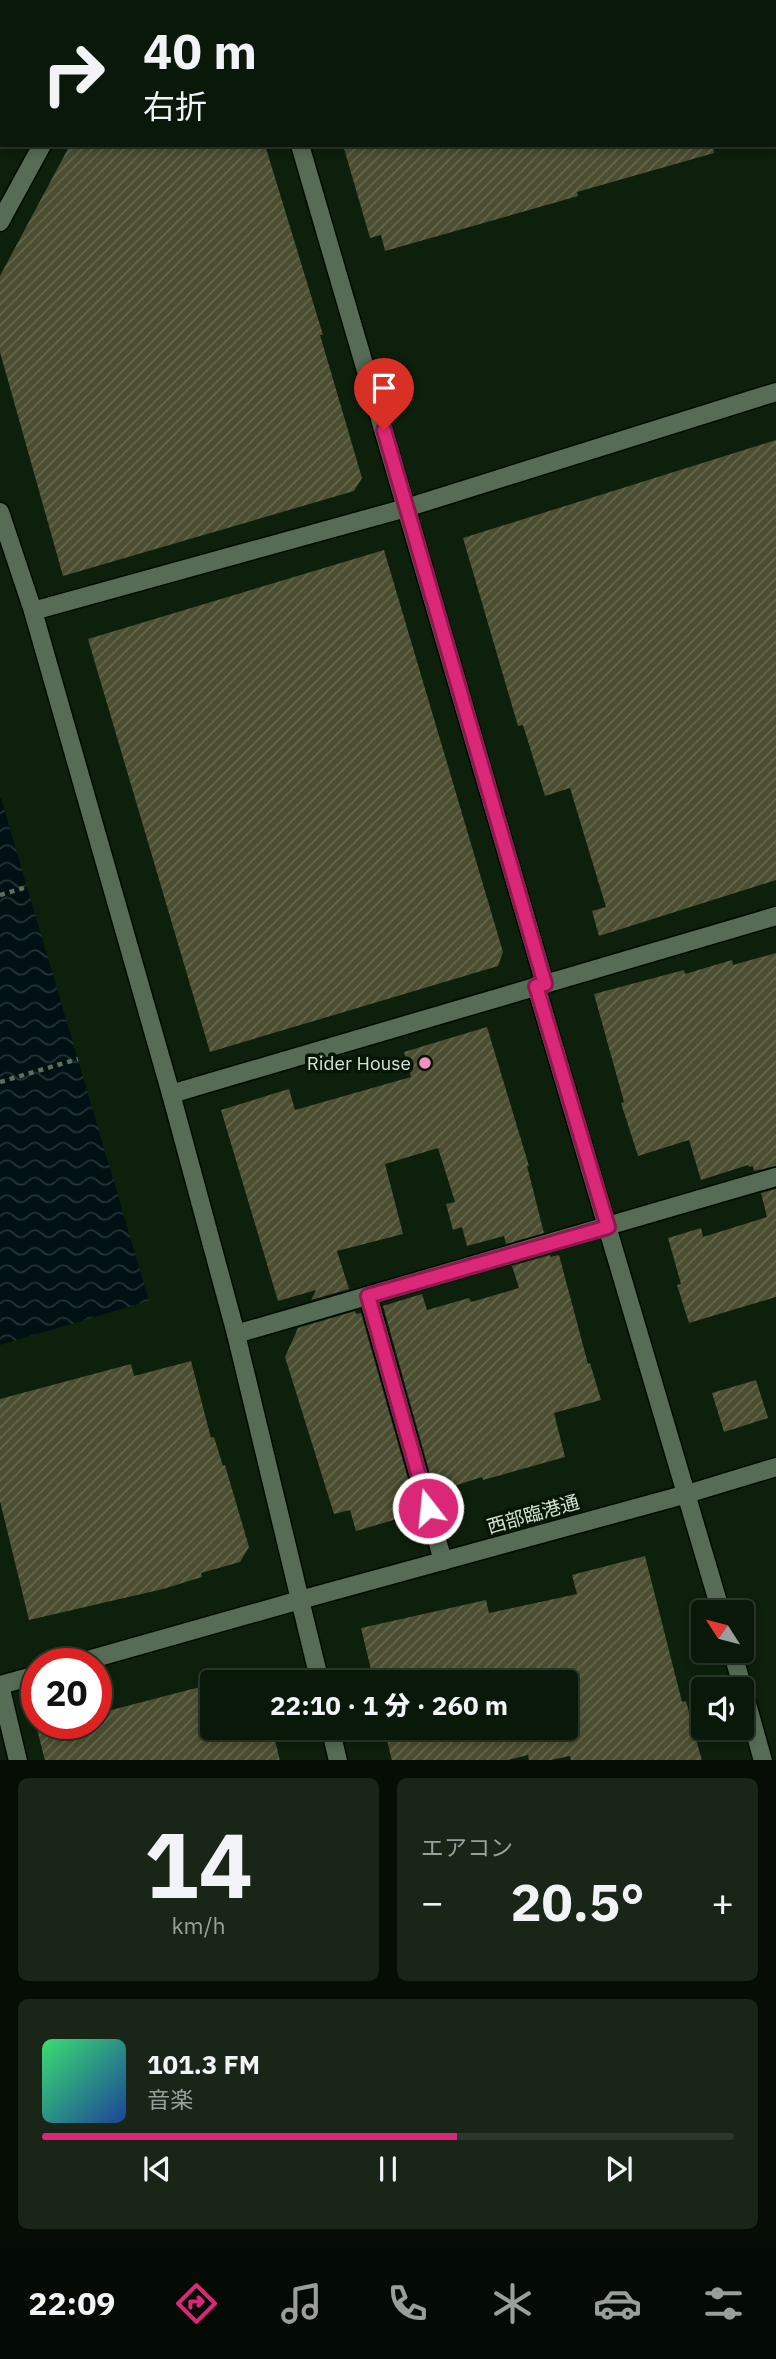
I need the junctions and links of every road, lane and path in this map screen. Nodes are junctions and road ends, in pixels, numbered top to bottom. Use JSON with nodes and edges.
{"nodes":[{"id":1,"x":41,"y":147,"type":"edge"},
{"id":2,"x":301,"y":147,"type":"edge"},
{"id":3,"x":0,"y":222,"type":"edge"},
{"id":4,"x":776,"y":392,"type":"edge"},
{"id":5,"x":406,"y":508,"type":"junction"},
{"id":6,"x":0,"y":512,"type":"edge"},
{"id":7,"x":33,"y":611,"type":"junction"},
{"id":8,"x":27,"y":887,"type":"dead end"},
{"id":9,"x":0,"y":895,"type":"edge"},
{"id":10,"x":776,"y":916,"type":"edge"},
{"id":11,"x":540,"y":985,"type":"junction"},
{"id":12,"x":78,"y":1059,"type":"dead end"},
{"id":13,"x":0,"y":1082,"type":"edge"},
{"id":14,"x":171,"y":1094,"type":"junction"},
{"id":15,"x":776,"y":1177,"type":"edge"},
{"id":16,"x":608,"y":1227,"type":"junction"},
{"id":17,"x":368,"y":1296,"type":"junction"},
{"id":18,"x":236,"y":1334,"type":"junction"},
{"id":19,"x":776,"y":1467,"type":"edge"},
{"id":20,"x":687,"y":1494,"type":"junction"},
{"id":21,"x":443,"y":1561,"type":"junction"},
{"id":22,"x":300,"y":1600,"type":"junction"},
{"id":23,"x":718,"y":1600,"type":"edge"},
{"id":24,"x":112,"y":1653,"type":"edge"},
{"id":25,"x":736,"y":1663,"type":"edge"},
{"id":26,"x":317,"y":1670,"type":"edge"},
{"id":27,"x":21,"y":1679,"type":"edge"},
{"id":28,"x":0,"y":1685,"type":"edge"},
{"id":29,"x":333,"y":1740,"type":"edge"},
{"id":30,"x":18,"y":1760,"type":"edge"},
{"id":31,"x":338,"y":1760,"type":"edge"},
{"id":32,"x":763,"y":1760,"type":"edge"}],
"edges":[{"from":1,"to":3,"type":"street"},
{"from":2,"to":5,"type":"street"},
{"from":4,"to":5,"type":"street"},
{"from":5,"to":7,"type":"street"},
{"from":5,"to":11,"type":"street"},
{"from":6,"to":7,"type":"street"},
{"from":7,"to":14,"type":"street"},
{"from":8,"to":9,"type":"path"},
{"from":10,"to":11,"type":"street"},
{"from":11,"to":14,"type":"street"},
{"from":11,"to":16,"type":"street"},
{"from":12,"to":13,"type":"path"},
{"from":14,"to":18,"type":"street"},
{"from":15,"to":16,"type":"street"},
{"from":16,"to":17,"type":"street"},
{"from":16,"to":20,"type":"street"},
{"from":17,"to":18,"type":"street"},
{"from":17,"to":21,"type":"street"},
{"from":18,"to":22,"type":"street"},
{"from":19,"to":20,"type":"street","name":"西部臨港通"},
{"from":20,"to":21,"type":"street","name":"西部臨港通"},
{"from":20,"to":23,"type":"street"},
{"from":21,"to":22,"type":"street","name":"西部臨港通"},
{"from":22,"to":24,"type":"street","name":"西部臨港通"},
{"from":22,"to":26,"type":"street"},
{"from":25,"to":32,"type":"street"},
{"from":27,"to":28,"type":"street"},
{"from":28,"to":30,"type":"street"},
{"from":29,"to":31,"type":"street"}]}
